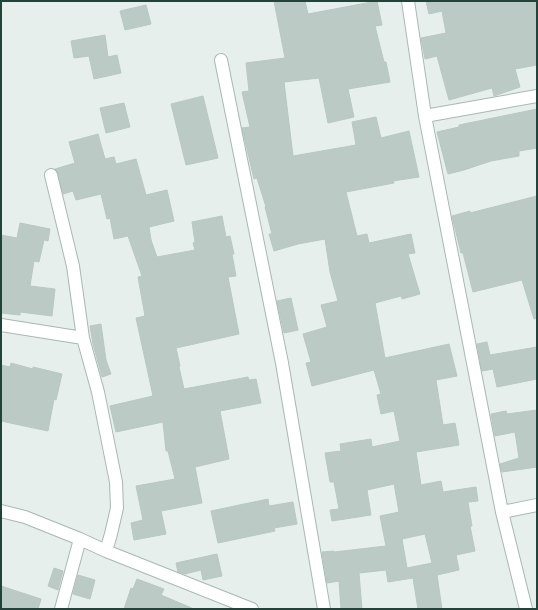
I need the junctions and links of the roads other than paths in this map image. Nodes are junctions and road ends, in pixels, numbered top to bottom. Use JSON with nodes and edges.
{"nodes":[{"id":1,"x":408,"y":1,"type":"edge"},
{"id":2,"x":221,"y":60,"type":"dead end"},
{"id":3,"x":537,"y":96,"type":"edge"},
{"id":4,"x":425,"y":116,"type":"junction"},
{"id":5,"x":52,"y":175,"type":"dead end"},
{"id":6,"x":1,"y":325,"type":"edge"},
{"id":7,"x":83,"y":338,"type":"junction"},
{"id":8,"x":537,"y":505,"type":"edge"},
{"id":9,"x":1,"y":511,"type":"edge"},
{"id":10,"x":502,"y":512,"type":"junction"},
{"id":11,"x":80,"y":539,"type":"junction"},
{"id":12,"x":106,"y":551,"type":"junction"},
{"id":13,"x":61,"y":609,"type":"edge"},
{"id":14,"x":252,"y":609,"type":"edge"},
{"id":15,"x":324,"y":609,"type":"edge"},
{"id":16,"x":526,"y":609,"type":"edge"}],
"edges":[{"from":1,"to":4,"type":"street"},
{"from":2,"to":15,"type":"street"},
{"from":3,"to":4,"type":"street"},
{"from":4,"to":10,"type":"street"},
{"from":5,"to":7,"type":"street"},
{"from":6,"to":7,"type":"street"},
{"from":7,"to":12,"type":"street"},
{"from":8,"to":10,"type":"street"},
{"from":9,"to":11,"type":"street"},
{"from":10,"to":16,"type":"street"},
{"from":11,"to":12,"type":"street"},
{"from":11,"to":13,"type":"street"},
{"from":12,"to":14,"type":"street"}]}
